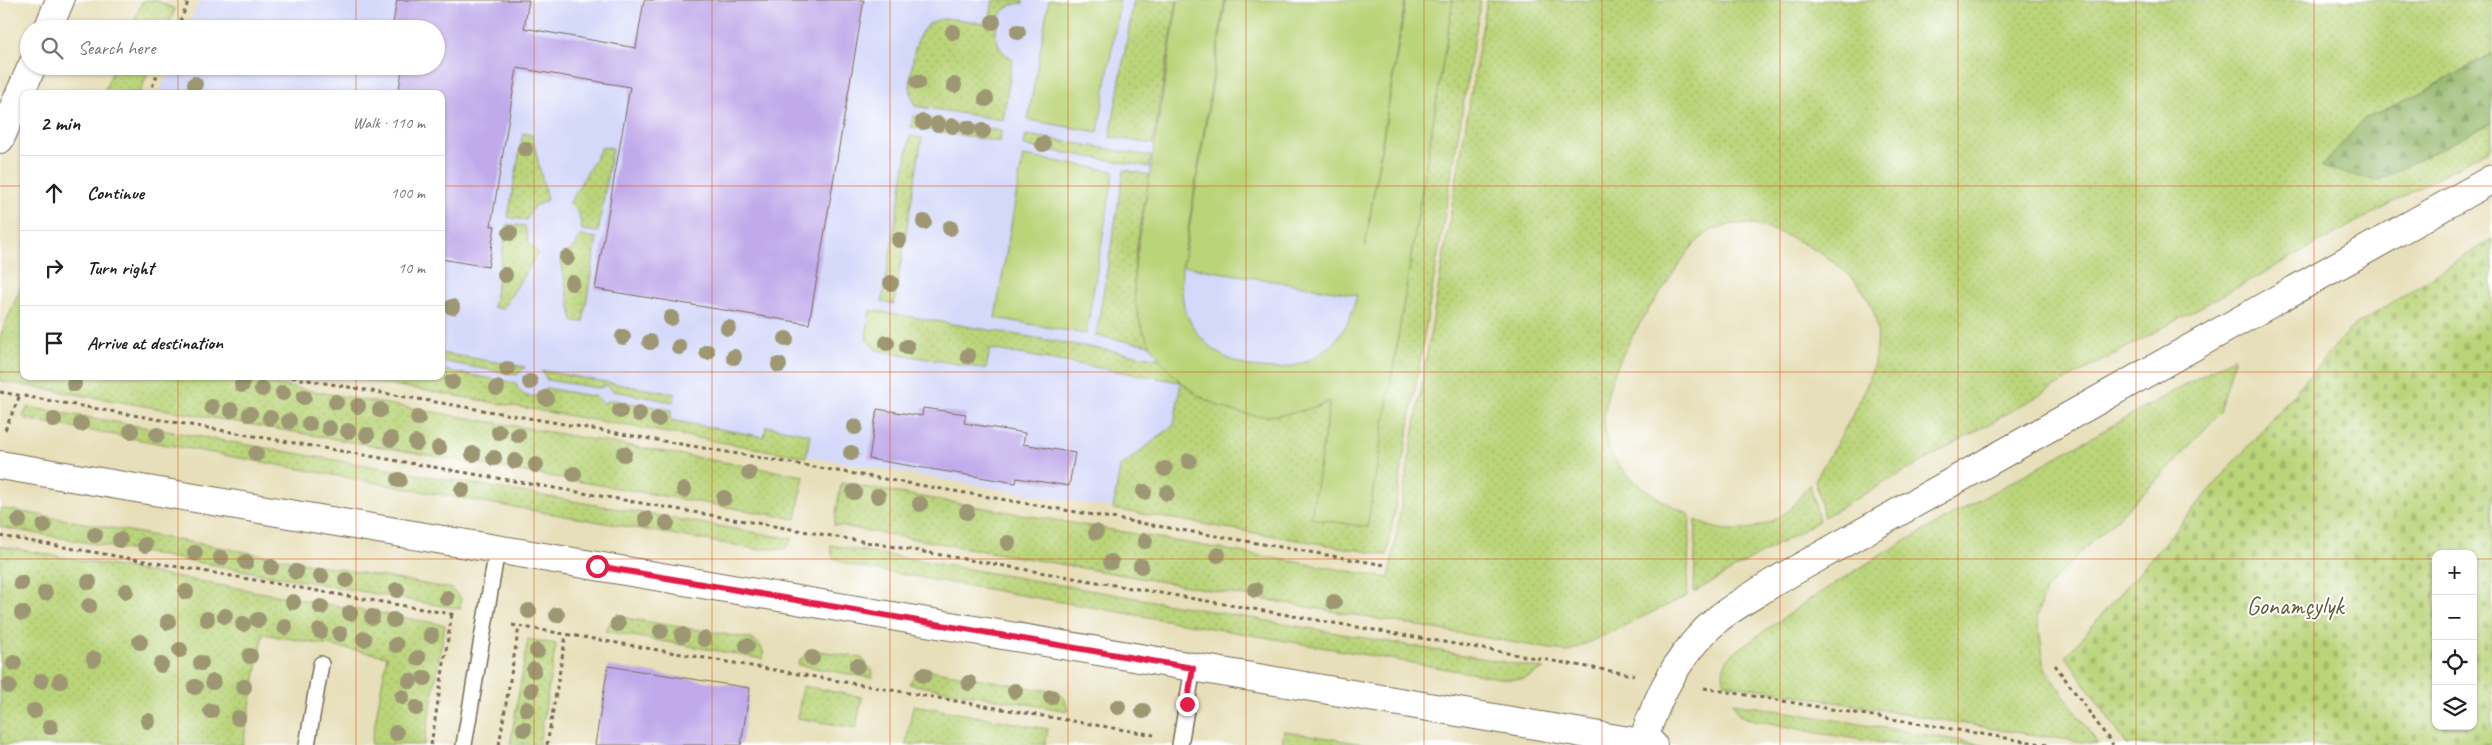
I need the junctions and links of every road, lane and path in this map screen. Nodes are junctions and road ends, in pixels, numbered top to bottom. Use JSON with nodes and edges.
{"nodes":[{"id":1,"x":60,"y":0,"type":"edge"},
{"id":2,"x":189,"y":0,"type":"edge"},
{"id":3,"x":52,"y":20,"type":"edge"},
{"id":4,"x":181,"y":20,"type":"edge"},
{"id":5,"x":28,"y":75,"type":"edge"},
{"id":6,"x":157,"y":75,"type":"edge"},
{"id":7,"x":21,"y":90,"type":"edge"},
{"id":8,"x":151,"y":90,"type":"edge"},
{"id":9,"x":20,"y":93,"type":"edge"},
{"id":10,"x":0,"y":139,"type":"edge"},
{"id":11,"x":2492,"y":179,"type":"edge"},
{"id":12,"x":307,"y":380,"type":"edge"},
{"id":13,"x":0,"y":392,"type":"edge"},
{"id":14,"x":20,"y":395,"type":"junction"},
{"id":15,"x":9,"y":420,"type":"dead end"},
{"id":16,"x":0,"y":465,"type":"edge"},
{"id":17,"x":0,"y":536,"type":"edge"},
{"id":18,"x":497,"y":550,"type":"junction"},
{"id":19,"x":1384,"y":565,"type":"dead end"},
{"id":20,"x":452,"y":613,"type":"junction"},
{"id":21,"x":461,"y":615,"type":"dead end"},
{"id":22,"x":514,"y":625,"type":"dead end"},
{"id":23,"x":519,"y":627,"type":"junction"},
{"id":24,"x":566,"y":635,"type":"junction"},
{"id":25,"x":1556,"y":660,"type":"dead end"},
{"id":26,"x":321,"y":664,"type":"dead end"},
{"id":27,"x":2055,"y":665,"type":"dead end"},
{"id":28,"x":1193,"y":668,"type":"junction"},
{"id":29,"x":1728,"y":693,"type":"dead end"},
{"id":30,"x":1155,"y":735,"type":"dead end"},
{"id":31,"x":307,"y":745,"type":"edge"},
{"id":32,"x":431,"y":745,"type":"edge"},
{"id":33,"x":464,"y":745,"type":"edge"},
{"id":34,"x":499,"y":745,"type":"edge"},
{"id":35,"x":547,"y":745,"type":"edge"},
{"id":36,"x":1180,"y":745,"type":"edge"},
{"id":37,"x":1645,"y":745,"type":"edge"},
{"id":38,"x":2048,"y":745,"type":"edge"},
{"id":39,"x":2113,"y":745,"type":"edge"}],
"edges":[{"from":1,"to":3,"type":"street"},
{"from":2,"to":4,"type":"path"},
{"from":5,"to":7,"type":"street"},
{"from":6,"to":8,"type":"path"},
{"from":9,"to":10,"type":"street"},
{"from":11,"to":37,"type":"street"},
{"from":12,"to":19,"type":"path"},
{"from":13,"to":14,"type":"path"},
{"from":14,"to":15,"type":"path"},
{"from":14,"to":25,"type":"path"},
{"from":16,"to":18,"type":"street"},
{"from":17,"to":20,"type":"path"},
{"from":18,"to":28,"type":"street"},
{"from":18,"to":33,"type":"lane"},
{"from":20,"to":21,"type":"path"},
{"from":20,"to":32,"type":"path"},
{"from":22,"to":23,"type":"path"},
{"from":23,"to":24,"type":"path"},
{"from":23,"to":34,"type":"path"},
{"from":24,"to":30,"type":"path"},
{"from":24,"to":35,"type":"path"},
{"from":26,"to":31,"type":"lane"},
{"from":27,"to":39,"type":"path"},
{"from":28,"to":36,"type":"lane"},
{"from":28,"to":37,"type":"street"},
{"from":29,"to":38,"type":"path"}]}
